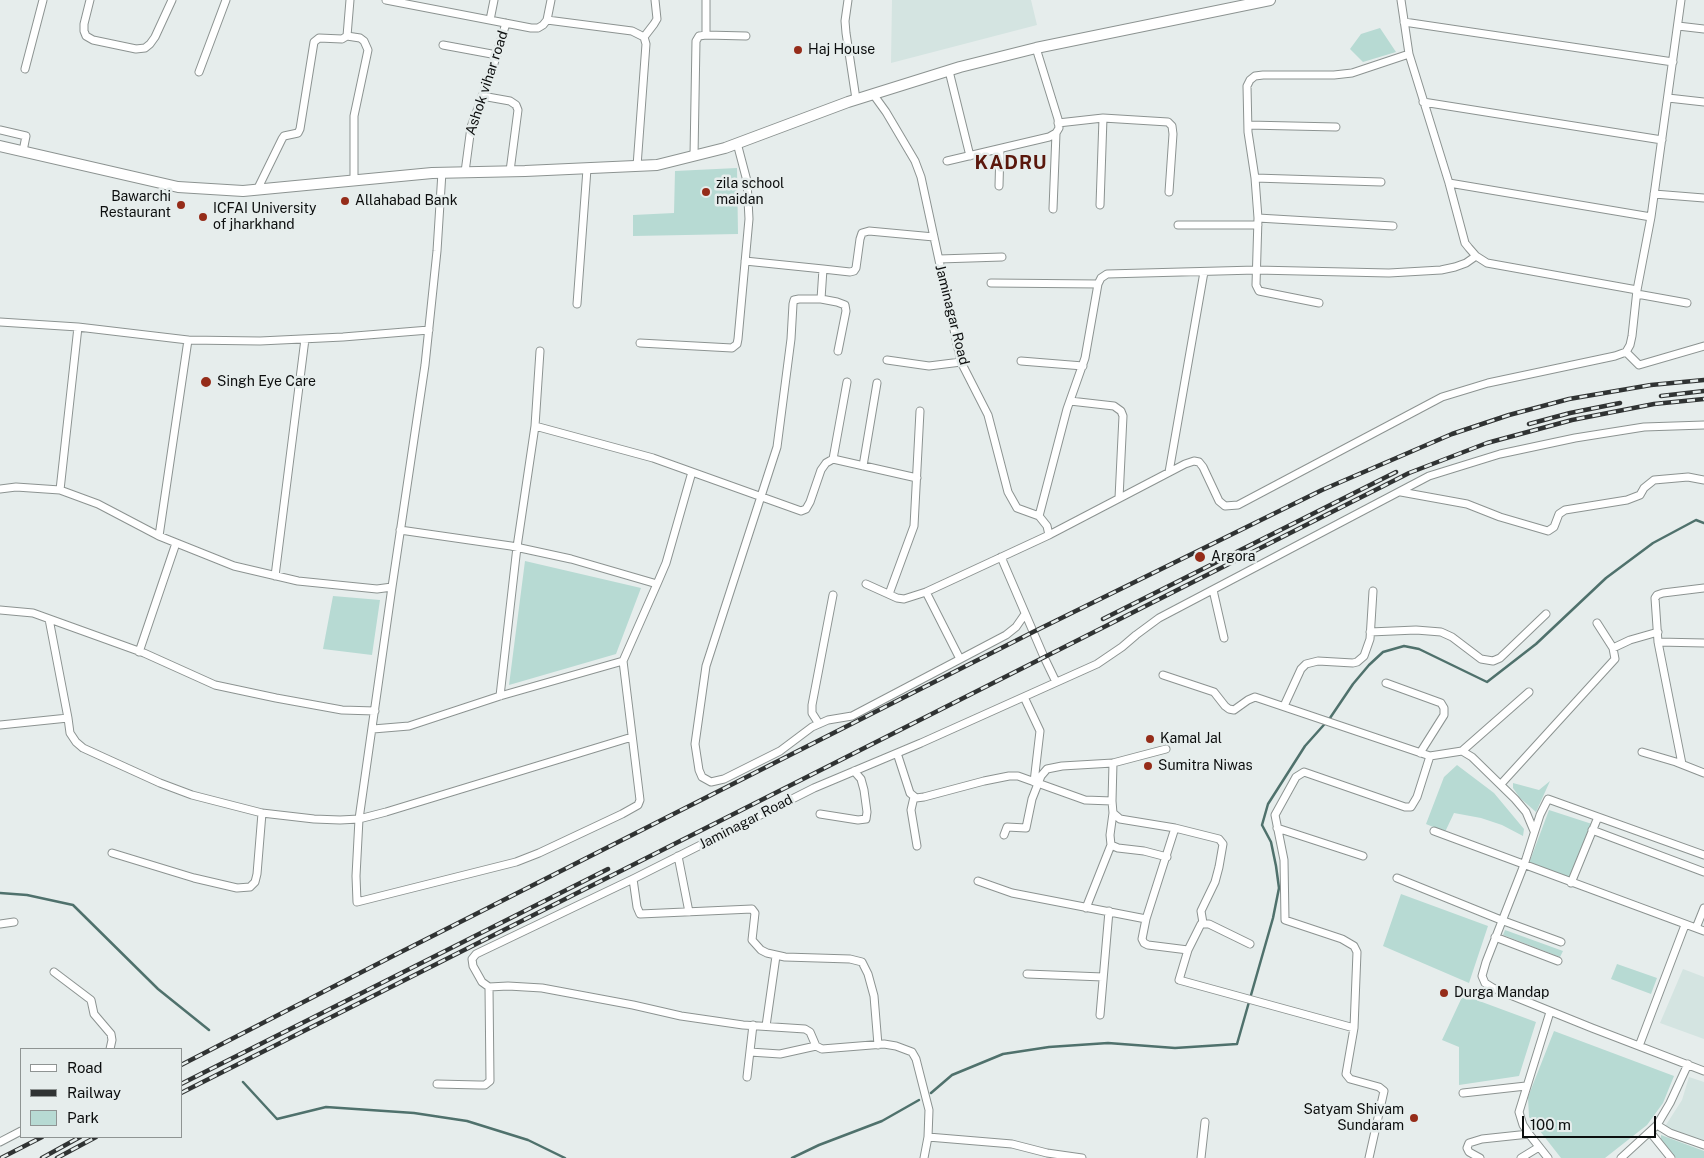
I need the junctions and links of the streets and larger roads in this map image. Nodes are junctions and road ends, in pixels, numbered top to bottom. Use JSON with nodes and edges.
{"nodes":[{"id":1,"x":43,"y":0,"type":"edge"},
{"id":2,"x":90,"y":0,"type":"edge"},
{"id":3,"x":172,"y":0,"type":"edge"},
{"id":4,"x":226,"y":0,"type":"edge"},
{"id":5,"x":350,"y":0,"type":"edge"},
{"id":6,"x":386,"y":0,"type":"edge"},
{"id":7,"x":494,"y":0,"type":"edge"},
{"id":8,"x":551,"y":0,"type":"edge"},
{"id":9,"x":655,"y":0,"type":"edge"},
{"id":10,"x":706,"y":0,"type":"edge"},
{"id":11,"x":848,"y":0,"type":"edge"},
{"id":12,"x":1270,"y":0,"type":"edge"},
{"id":13,"x":1401,"y":0,"type":"edge"},
{"id":14,"x":1681,"y":0,"type":"edge"},
{"id":15,"x":490,"y":20,"type":"junction"},
{"id":16,"x":546,"y":20,"type":"junction"},
{"id":17,"x":1404,"y":22,"type":"junction"},
{"id":18,"x":506,"y":23,"type":"junction"},
{"id":19,"x":1678,"y":26,"type":"junction"},
{"id":20,"x":1704,"y":29,"type":"edge"},
{"id":21,"x":706,"y":35,"type":"junction"},
{"id":22,"x":347,"y":36,"type":"junction"},
{"id":23,"x":746,"y":36,"type":"dead end"},
{"id":24,"x":644,"y":37,"type":"junction"},
{"id":25,"x":443,"y":45,"type":"dead end"},
{"id":26,"x":1036,"y":48,"type":"junction"},
{"id":27,"x":1409,"y":54,"type":"junction"},
{"id":28,"x":497,"y":55,"type":"junction"},
{"id":29,"x":1673,"y":62,"type":"junction"},
{"id":30,"x":24,"y":69,"type":"dead end"},
{"id":31,"x":948,"y":71,"type":"junction"},
{"id":32,"x":199,"y":72,"type":"dead end"},
{"id":33,"x":873,"y":94,"type":"junction"},
{"id":34,"x":482,"y":96,"type":"junction"},
{"id":35,"x":1668,"y":98,"type":"junction"},
{"id":36,"x":856,"y":99,"type":"junction"},
{"id":37,"x":1423,"y":102,"type":"junction"},
{"id":38,"x":1704,"y":102,"type":"edge"},
{"id":39,"x":1103,"y":118,"type":"junction"},
{"id":40,"x":1058,"y":123,"type":"junction"},
{"id":41,"x":1248,"y":125,"type":"junction"},
{"id":42,"x":1336,"y":127,"type":"dead end"},
{"id":43,"x":0,"y":130,"type":"edge"},
{"id":44,"x":1056,"y":133,"type":"junction"},
{"id":45,"x":1662,"y":140,"type":"junction"},
{"id":46,"x":737,"y":143,"type":"junction"},
{"id":47,"x":0,"y":146,"type":"edge"},
{"id":48,"x":1000,"y":149,"type":"junction"},
{"id":49,"x":23,"y":150,"type":"junction"},
{"id":50,"x":694,"y":156,"type":"junction"},
{"id":51,"x":970,"y":156,"type":"junction"},
{"id":52,"x":947,"y":161,"type":"dead end"},
{"id":53,"x":637,"y":166,"type":"junction"},
{"id":54,"x":587,"y":169,"type":"junction"},
{"id":55,"x":442,"y":172,"type":"junction"},
{"id":56,"x":465,"y":172,"type":"junction"},
{"id":57,"x":510,"y":172,"type":"junction"},
{"id":58,"x":1255,"y":178,"type":"junction"},
{"id":59,"x":354,"y":180,"type":"junction"},
{"id":60,"x":1381,"y":182,"type":"dead end"},
{"id":61,"x":1449,"y":183,"type":"junction"},
{"id":62,"x":999,"y":186,"type":"dead end"},
{"id":63,"x":257,"y":190,"type":"junction"},
{"id":64,"x":1169,"y":192,"type":"dead end"},
{"id":65,"x":1654,"y":194,"type":"junction"},
{"id":66,"x":1704,"y":198,"type":"edge"},
{"id":67,"x":1100,"y":205,"type":"dead end"},
{"id":68,"x":1053,"y":209,"type":"dead end"},
{"id":69,"x":1651,"y":217,"type":"junction"},
{"id":70,"x":1258,"y":222,"type":"junction"},
{"id":71,"x":1178,"y":225,"type":"dead end"},
{"id":72,"x":1392,"y":226,"type":"dead end"},
{"id":73,"x":934,"y":237,"type":"junction"},
{"id":74,"x":1476,"y":256,"type":"junction"},
{"id":75,"x":1002,"y":257,"type":"dead end"},
{"id":76,"x":939,"y":259,"type":"junction"},
{"id":77,"x":745,"y":261,"type":"junction"},
{"id":78,"x":823,"y":269,"type":"junction"},
{"id":79,"x":1256,"y":270,"type":"junction"},
{"id":80,"x":1204,"y":272,"type":"junction"},
{"id":81,"x":991,"y":284,"type":"dead end"},
{"id":82,"x":1098,"y":284,"type":"junction"},
{"id":83,"x":1637,"y":292,"type":"junction"},
{"id":84,"x":821,"y":299,"type":"junction"},
{"id":85,"x":1319,"y":303,"type":"dead end"},
{"id":86,"x":1687,"y":303,"type":"dead end"},
{"id":87,"x":577,"y":304,"type":"dead end"},
{"id":88,"x":0,"y":322,"type":"edge"},
{"id":89,"x":78,"y":327,"type":"junction"},
{"id":90,"x":429,"y":330,"type":"junction"},
{"id":91,"x":305,"y":339,"type":"junction"},
{"id":92,"x":188,"y":340,"type":"junction"},
{"id":93,"x":640,"y":343,"type":"dead end"},
{"id":94,"x":1704,"y":346,"type":"edge"},
{"id":95,"x":540,"y":351,"type":"dead end"},
{"id":96,"x":838,"y":351,"type":"dead end"},
{"id":97,"x":1626,"y":352,"type":"junction"},
{"id":98,"x":887,"y":360,"type":"dead end"},
{"id":99,"x":961,"y":362,"type":"junction"},
{"id":100,"x":1020,"y":362,"type":"dead end"},
{"id":101,"x":1082,"y":366,"type":"junction"},
{"id":102,"x":847,"y":382,"type":"dead end"},
{"id":103,"x":877,"y":383,"type":"dead end"},
{"id":104,"x":1070,"y":400,"type":"junction"},
{"id":105,"x":920,"y":411,"type":"dead end"},
{"id":106,"x":1704,"y":424,"type":"edge"},
{"id":107,"x":536,"y":426,"type":"junction"},
{"id":108,"x":833,"y":459,"type":"junction"},
{"id":109,"x":863,"y":466,"type":"junction"},
{"id":110,"x":692,"y":472,"type":"junction"},
{"id":111,"x":1168,"y":472,"type":"junction"},
{"id":112,"x":917,"y":478,"type":"junction"},
{"id":113,"x":1704,"y":480,"type":"edge"},
{"id":114,"x":0,"y":489,"type":"edge"},
{"id":115,"x":60,"y":490,"type":"junction"},
{"id":116,"x":1401,"y":492,"type":"junction"},
{"id":117,"x":760,"y":496,"type":"junction"},
{"id":118,"x":1119,"y":498,"type":"junction"},
{"id":119,"x":1039,"y":516,"type":"junction"},
{"id":120,"x":400,"y":530,"type":"junction"},
{"id":121,"x":1048,"y":535,"type":"junction"},
{"id":122,"x":159,"y":536,"type":"junction"},
{"id":123,"x":176,"y":543,"type":"junction"},
{"id":124,"x":517,"y":547,"type":"junction"},
{"id":125,"x":1002,"y":556,"type":"junction"},
{"id":126,"x":275,"y":576,"type":"junction"},
{"id":127,"x":657,"y":584,"type":"junction"},
{"id":128,"x":866,"y":584,"type":"dead end"},
{"id":129,"x":392,"y":587,"type":"junction"},
{"id":130,"x":1704,"y":588,"type":"edge"},
{"id":131,"x":1213,"y":590,"type":"junction"},
{"id":132,"x":1373,"y":591,"type":"dead end"},
{"id":133,"x":926,"y":592,"type":"junction"},
{"id":134,"x":889,"y":594,"type":"junction"},
{"id":135,"x":833,"y":595,"type":"dead end"},
{"id":136,"x":0,"y":610,"type":"edge"},
{"id":137,"x":1025,"y":614,"type":"junction"},
{"id":138,"x":1546,"y":614,"type":"dead end"},
{"id":139,"x":48,"y":619,"type":"junction"},
{"id":140,"x":1597,"y":623,"type":"dead end"},
{"id":141,"x":1370,"y":632,"type":"junction"},
{"id":142,"x":1658,"y":632,"type":"junction"},
{"id":143,"x":1224,"y":638,"type":"dead end"},
{"id":144,"x":1658,"y":642,"type":"junction"},
{"id":145,"x":1704,"y":643,"type":"edge"},
{"id":146,"x":1613,"y":648,"type":"junction"},
{"id":147,"x":139,"y":652,"type":"junction"},
{"id":148,"x":960,"y":659,"type":"junction"},
{"id":149,"x":622,"y":661,"type":"junction"},
{"id":150,"x":1163,"y":675,"type":"dead end"},
{"id":151,"x":1056,"y":682,"type":"junction"},
{"id":152,"x":1386,"y":683,"type":"dead end"},
{"id":153,"x":1529,"y":692,"type":"dead end"},
{"id":154,"x":500,"y":696,"type":"junction"},
{"id":155,"x":1024,"y":697,"type":"junction"},
{"id":156,"x":1284,"y":706,"type":"junction"},
{"id":157,"x":375,"y":711,"type":"junction"},
{"id":158,"x":68,"y":718,"type":"junction"},
{"id":159,"x":819,"y":724,"type":"junction"},
{"id":160,"x":0,"y":725,"type":"edge"},
{"id":161,"x":373,"y":729,"type":"junction"},
{"id":162,"x":632,"y":736,"type":"junction"},
{"id":163,"x":1166,"y":749,"type":"dead end"},
{"id":164,"x":1462,"y":750,"type":"junction"},
{"id":165,"x":1642,"y":752,"type":"dead end"},
{"id":166,"x":897,"y":753,"type":"junction"},
{"id":167,"x":1420,"y":753,"type":"junction"},
{"id":168,"x":1430,"y":756,"type":"junction"},
{"id":169,"x":1113,"y":763,"type":"junction"},
{"id":170,"x":1682,"y":764,"type":"junction"},
{"id":171,"x":854,"y":770,"type":"junction"},
{"id":172,"x":1704,"y":773,"type":"edge"},
{"id":173,"x":1036,"y":782,"type":"junction"},
{"id":174,"x":1501,"y":784,"type":"junction"},
{"id":175,"x":914,"y":797,"type":"junction"},
{"id":176,"x":1112,"y":801,"type":"junction"},
{"id":177,"x":262,"y":813,"type":"junction"},
{"id":178,"x":1113,"y":813,"type":"junction"},
{"id":179,"x":820,"y":814,"type":"dead end"},
{"id":180,"x":1598,"y":817,"type":"junction"},
{"id":181,"x":360,"y":819,"type":"junction"},
{"id":182,"x":1175,"y":828,"type":"junction"},
{"id":183,"x":1277,"y":828,"type":"junction"},
{"id":184,"x":1592,"y":830,"type":"junction"},
{"id":185,"x":1434,"y":831,"type":"dead end"},
{"id":186,"x":1534,"y":831,"type":"junction"},
{"id":187,"x":1004,"y":835,"type":"dead end"},
{"id":188,"x":1111,"y":844,"type":"junction"},
{"id":189,"x":917,"y":846,"type":"dead end"},
{"id":190,"x":112,"y":853,"type":"dead end"},
{"id":191,"x":1704,"y":855,"type":"edge"},
{"id":192,"x":678,"y":856,"type":"junction"},
{"id":193,"x":1363,"y":856,"type":"dead end"},
{"id":194,"x":1167,"y":857,"type":"junction"},
{"id":195,"x":1524,"y":865,"type":"junction"},
{"id":196,"x":1704,"y":872,"type":"edge"},
{"id":197,"x":1397,"y":878,"type":"dead end"},
{"id":198,"x":633,"y":879,"type":"junction"},
{"id":199,"x":978,"y":881,"type":"dead end"},
{"id":200,"x":1571,"y":883,"type":"junction"},
{"id":201,"x":1086,"y":908,"type":"junction"},
{"id":202,"x":1704,"y":908,"type":"edge"},
{"id":203,"x":1109,"y":911,"type":"junction"},
{"id":204,"x":689,"y":912,"type":"junction"},
{"id":205,"x":1146,"y":918,"type":"junction"},
{"id":206,"x":1501,"y":920,"type":"junction"},
{"id":207,"x":14,"y":922,"type":"dead end"},
{"id":208,"x":1203,"y":923,"type":"junction"},
{"id":209,"x":0,"y":924,"type":"edge"},
{"id":210,"x":1685,"y":925,"type":"junction"},
{"id":211,"x":1696,"y":928,"type":"junction"},
{"id":212,"x":1704,"y":932,"type":"edge"},
{"id":213,"x":1495,"y":937,"type":"junction"},
{"id":214,"x":1560,"y":942,"type":"dead end"},
{"id":215,"x":1250,"y":944,"type":"dead end"},
{"id":216,"x":1188,"y":950,"type":"junction"},
{"id":217,"x":776,"y":956,"type":"junction"},
{"id":218,"x":1558,"y":961,"type":"dead end"},
{"id":219,"x":54,"y":972,"type":"dead end"},
{"id":220,"x":1027,"y":974,"type":"dead end"},
{"id":221,"x":1103,"y":978,"type":"junction"},
{"id":222,"x":488,"y":987,"type":"junction"},
{"id":223,"x":1550,"y":1012,"type":"junction"},
{"id":224,"x":1100,"y":1015,"type":"dead end"},
{"id":225,"x":752,"y":1025,"type":"junction"},
{"id":226,"x":766,"y":1026,"type":"junction"},
{"id":227,"x":1354,"y":1028,"type":"junction"},
{"id":228,"x":878,"y":1045,"type":"junction"},
{"id":229,"x":816,"y":1046,"type":"junction"},
{"id":230,"x":1639,"y":1046,"type":"junction"},
{"id":231,"x":110,"y":1048,"type":"edge"},
{"id":232,"x":750,"y":1052,"type":"junction"},
{"id":233,"x":1688,"y":1064,"type":"junction"},
{"id":234,"x":1704,"y":1071,"type":"edge"},
{"id":235,"x":747,"y":1077,"type":"dead end"},
{"id":236,"x":437,"y":1084,"type":"dead end"},
{"id":237,"x":1526,"y":1086,"type":"junction"},
{"id":238,"x":1463,"y":1093,"type":"dead end"},
{"id":239,"x":1205,"y":1122,"type":"dead end"},
{"id":240,"x":1657,"y":1125,"type":"junction"},
{"id":241,"x":20,"y":1132,"type":"edge"},
{"id":242,"x":1650,"y":1132,"type":"junction"},
{"id":243,"x":1529,"y":1134,"type":"junction"},
{"id":244,"x":928,"y":1137,"type":"junction"},
{"id":245,"x":0,"y":1142,"type":"edge"},
{"id":246,"x":1704,"y":1144,"type":"edge"},
{"id":247,"x":1539,"y":1147,"type":"junction"},
{"id":248,"x":924,"y":1158,"type":"edge"},
{"id":249,"x":1082,"y":1158,"type":"edge"},
{"id":250,"x":1201,"y":1158,"type":"edge"},
{"id":251,"x":1369,"y":1158,"type":"edge"},
{"id":252,"x":1480,"y":1158,"type":"edge"},
{"id":253,"x":1521,"y":1158,"type":"edge"},
{"id":254,"x":1548,"y":1158,"type":"edge"},
{"id":255,"x":1621,"y":1158,"type":"edge"},
{"id":256,"x":1671,"y":1158,"type":"edge"}],
"edges":[{"from":1,"to":30,"type":"street"},
{"from":2,"to":3,"type":"street"},
{"from":4,"to":32,"type":"street"},
{"from":5,"to":22,"type":"street"},
{"from":6,"to":15,"type":"street"},
{"from":7,"to":15,"type":"street"},
{"from":8,"to":16,"type":"street"},
{"from":9,"to":24,"type":"street"},
{"from":10,"to":21,"type":"street"},
{"from":11,"to":36,"type":"street"},
{"from":12,"to":26,"type":"street"},
{"from":13,"to":17,"type":"street"},
{"from":14,"to":19,"type":"street"},
{"from":15,"to":18,"type":"street"},
{"from":16,"to":18,"type":"street"},
{"from":16,"to":24,"type":"street"},
{"from":17,"to":27,"type":"street"},
{"from":17,"to":29,"type":"street"},
{"from":18,"to":28,"type":"street","name":"Ashok vihar road"},
{"from":19,"to":20,"type":"street"},
{"from":19,"to":29,"type":"street"},
{"from":21,"to":23,"type":"street"},
{"from":21,"to":50,"type":"street"},
{"from":22,"to":59,"type":"street"},
{"from":22,"to":63,"type":"street"},
{"from":24,"to":53,"type":"street"},
{"from":25,"to":28,"type":"street"},
{"from":26,"to":31,"type":"street"},
{"from":26,"to":40,"type":"street"},
{"from":27,"to":37,"type":"street"},
{"from":27,"to":41,"type":"street"},
{"from":28,"to":34,"type":"street","name":"Ashok vihar road"},
{"from":29,"to":35,"type":"street"},
{"from":31,"to":33,"type":"street"},
{"from":31,"to":51,"type":"street"},
{"from":33,"to":36,"type":"street"},
{"from":33,"to":73,"type":"street","name":"Jaminagar Road"},
{"from":34,"to":56,"type":"street","name":"Ashok vihar road"},
{"from":34,"to":57,"type":"street"},
{"from":35,"to":38,"type":"street"},
{"from":35,"to":45,"type":"street"},
{"from":36,"to":46,"type":"street"},
{"from":37,"to":45,"type":"street"},
{"from":37,"to":61,"type":"street"},
{"from":39,"to":40,"type":"street"},
{"from":39,"to":64,"type":"street"},
{"from":39,"to":67,"type":"street"},
{"from":40,"to":44,"type":"street"},
{"from":41,"to":42,"type":"street"},
{"from":41,"to":58,"type":"street"},
{"from":43,"to":49,"type":"street"},
{"from":44,"to":48,"type":"street"},
{"from":44,"to":68,"type":"street"},
{"from":45,"to":65,"type":"street"},
{"from":46,"to":50,"type":"street"},
{"from":46,"to":77,"type":"street"},
{"from":47,"to":49,"type":"street"},
{"from":48,"to":51,"type":"street"},
{"from":48,"to":62,"type":"street"},
{"from":49,"to":63,"type":"street"},
{"from":50,"to":53,"type":"street"},
{"from":51,"to":52,"type":"street"},
{"from":53,"to":54,"type":"street"},
{"from":54,"to":57,"type":"street"},
{"from":54,"to":87,"type":"street"},
{"from":55,"to":56,"type":"street"},
{"from":55,"to":59,"type":"street"},
{"from":55,"to":90,"type":"street"},
{"from":56,"to":57,"type":"street"},
{"from":58,"to":60,"type":"street"},
{"from":58,"to":70,"type":"street"},
{"from":59,"to":63,"type":"street"},
{"from":61,"to":69,"type":"street"},
{"from":61,"to":74,"type":"street"},
{"from":65,"to":66,"type":"street"},
{"from":65,"to":69,"type":"street"},
{"from":69,"to":83,"type":"street"},
{"from":70,"to":71,"type":"street"},
{"from":70,"to":72,"type":"street"},
{"from":70,"to":79,"type":"street"},
{"from":73,"to":76,"type":"street","name":"Jaminagar Road"},
{"from":73,"to":78,"type":"street"},
{"from":74,"to":79,"type":"street"},
{"from":74,"to":83,"type":"street"},
{"from":75,"to":76,"type":"street"},
{"from":76,"to":99,"type":"street","name":"Jaminagar Road"},
{"from":77,"to":78,"type":"street"},
{"from":77,"to":93,"type":"street"},
{"from":78,"to":84,"type":"street"},
{"from":79,"to":80,"type":"street"},
{"from":79,"to":85,"type":"street"},
{"from":80,"to":82,"type":"street"},
{"from":80,"to":111,"type":"street"},
{"from":81,"to":82,"type":"street"},
{"from":82,"to":101,"type":"street"},
{"from":83,"to":86,"type":"street"},
{"from":83,"to":97,"type":"street"},
{"from":84,"to":96,"type":"street"},
{"from":84,"to":117,"type":"street"},
{"from":88,"to":89,"type":"street"},
{"from":89,"to":92,"type":"street"},
{"from":89,"to":115,"type":"street"},
{"from":90,"to":91,"type":"street"},
{"from":90,"to":120,"type":"street"},
{"from":91,"to":92,"type":"street"},
{"from":91,"to":126,"type":"street"},
{"from":92,"to":122,"type":"street"},
{"from":94,"to":97,"type":"street"},
{"from":95,"to":107,"type":"street"},
{"from":97,"to":111,"type":"street"},
{"from":98,"to":99,"type":"street"},
{"from":99,"to":119,"type":"street","name":"Jaminagar Road"},
{"from":100,"to":101,"type":"street"},
{"from":101,"to":104,"type":"street"},
{"from":102,"to":108,"type":"street"},
{"from":103,"to":109,"type":"street"},
{"from":104,"to":118,"type":"street"},
{"from":104,"to":119,"type":"street"},
{"from":105,"to":112,"type":"street"},
{"from":106,"to":116,"type":"street","name":"Jaminagar Road"},
{"from":107,"to":110,"type":"street"},
{"from":107,"to":124,"type":"street"},
{"from":108,"to":109,"type":"street"},
{"from":108,"to":117,"type":"street"},
{"from":109,"to":112,"type":"street"},
{"from":110,"to":117,"type":"street"},
{"from":110,"to":127,"type":"street"},
{"from":111,"to":118,"type":"street"},
{"from":112,"to":134,"type":"street"},
{"from":113,"to":116,"type":"street"},
{"from":114,"to":115,"type":"street"},
{"from":115,"to":122,"type":"street"},
{"from":116,"to":131,"type":"street","name":"Jaminagar Road"},
{"from":117,"to":159,"type":"street"},
{"from":118,"to":121,"type":"street"},
{"from":119,"to":121,"type":"street"},
{"from":120,"to":124,"type":"street"},
{"from":120,"to":129,"type":"street"},
{"from":121,"to":125,"type":"street"},
{"from":122,"to":123,"type":"street"},
{"from":123,"to":126,"type":"street"},
{"from":123,"to":147,"type":"street"},
{"from":124,"to":127,"type":"street"},
{"from":124,"to":154,"type":"street"},
{"from":125,"to":133,"type":"street"},
{"from":125,"to":137,"type":"street"},
{"from":126,"to":129,"type":"street"},
{"from":127,"to":149,"type":"street"},
{"from":128,"to":134,"type":"street"},
{"from":129,"to":157,"type":"street"},
{"from":130,"to":142,"type":"street"},
{"from":131,"to":143,"type":"street"},
{"from":131,"to":151,"type":"street","name":"Jaminagar Road"},
{"from":132,"to":141,"type":"street"},
{"from":133,"to":134,"type":"street"},
{"from":133,"to":148,"type":"street"},
{"from":135,"to":159,"type":"street"},
{"from":136,"to":139,"type":"street"},
{"from":137,"to":148,"type":"street"},
{"from":137,"to":151,"type":"street"},
{"from":138,"to":141,"type":"street"},
{"from":139,"to":147,"type":"street"},
{"from":139,"to":158,"type":"street"},
{"from":140,"to":146,"type":"street"},
{"from":141,"to":156,"type":"street"},
{"from":142,"to":144,"type":"street"},
{"from":142,"to":146,"type":"street"},
{"from":144,"to":145,"type":"street"},
{"from":144,"to":170,"type":"street"},
{"from":146,"to":174,"type":"street"},
{"from":147,"to":157,"type":"street"},
{"from":148,"to":159,"type":"street"},
{"from":149,"to":154,"type":"street"},
{"from":149,"to":162,"type":"street"},
{"from":150,"to":156,"type":"street"},
{"from":151,"to":155,"type":"street","name":"Jaminagar Road"},
{"from":152,"to":167,"type":"street"},
{"from":153,"to":164,"type":"street"},
{"from":154,"to":161,"type":"street"},
{"from":155,"to":166,"type":"street","name":"Jaminagar Road"},
{"from":155,"to":173,"type":"street"},
{"from":156,"to":167,"type":"street"},
{"from":157,"to":161,"type":"street"},
{"from":158,"to":160,"type":"street"},
{"from":158,"to":177,"type":"street"},
{"from":161,"to":181,"type":"street"},
{"from":162,"to":181,"type":"street"},
{"from":162,"to":181,"type":"street"},
{"from":163,"to":169,"type":"street"},
{"from":164,"to":168,"type":"street"},
{"from":164,"to":174,"type":"street"},
{"from":165,"to":170,"type":"street"},
{"from":166,"to":171,"type":"street","name":"Jaminagar Road"},
{"from":166,"to":175,"type":"street"},
{"from":167,"to":168,"type":"street"},
{"from":168,"to":183,"type":"street"},
{"from":169,"to":173,"type":"street"},
{"from":169,"to":176,"type":"street"},
{"from":170,"to":172,"type":"street"},
{"from":171,"to":179,"type":"street"},
{"from":171,"to":192,"type":"street","name":"Jaminagar Road"},
{"from":173,"to":175,"type":"street"},
{"from":173,"to":176,"type":"street"},
{"from":173,"to":187,"type":"street"},
{"from":174,"to":186,"type":"street"},
{"from":175,"to":189,"type":"street"},
{"from":176,"to":178,"type":"street"},
{"from":177,"to":181,"type":"street"},
{"from":177,"to":190,"type":"street"},
{"from":178,"to":182,"type":"street"},
{"from":178,"to":188,"type":"street"},
{"from":180,"to":184,"type":"street"},
{"from":180,"to":186,"type":"street"},
{"from":180,"to":191,"type":"street"},
{"from":182,"to":194,"type":"street"},
{"from":182,"to":208,"type":"street"},
{"from":183,"to":193,"type":"street"},
{"from":183,"to":227,"type":"street"},
{"from":184,"to":196,"type":"street"},
{"from":184,"to":200,"type":"street"},
{"from":185,"to":195,"type":"street"},
{"from":186,"to":195,"type":"street"},
{"from":188,"to":194,"type":"street"},
{"from":188,"to":201,"type":"street"},
{"from":192,"to":198,"type":"street","name":"Jaminagar Road"},
{"from":192,"to":204,"type":"street"},
{"from":194,"to":205,"type":"street"},
{"from":195,"to":200,"type":"street"},
{"from":195,"to":206,"type":"street"},
{"from":197,"to":206,"type":"street"},
{"from":198,"to":204,"type":"street"},
{"from":198,"to":222,"type":"street","name":"Jaminagar Road"},
{"from":199,"to":201,"type":"street"},
{"from":200,"to":210,"type":"street"},
{"from":201,"to":203,"type":"street"},
{"from":202,"to":211,"type":"street"},
{"from":203,"to":205,"type":"street"},
{"from":203,"to":221,"type":"street"},
{"from":204,"to":217,"type":"street"},
{"from":205,"to":216,"type":"street"},
{"from":206,"to":213,"type":"street"},
{"from":206,"to":214,"type":"street"},
{"from":207,"to":209,"type":"street"},
{"from":208,"to":215,"type":"street"},
{"from":208,"to":216,"type":"street"},
{"from":210,"to":211,"type":"street"},
{"from":210,"to":230,"type":"street"},
{"from":211,"to":212,"type":"street"},
{"from":213,"to":218,"type":"street"},
{"from":213,"to":223,"type":"street"},
{"from":216,"to":227,"type":"street"},
{"from":217,"to":226,"type":"street"},
{"from":217,"to":228,"type":"street"},
{"from":219,"to":231,"type":"street"},
{"from":220,"to":221,"type":"street"},
{"from":221,"to":224,"type":"street"},
{"from":222,"to":225,"type":"street"},
{"from":222,"to":236,"type":"street"},
{"from":223,"to":230,"type":"street"},
{"from":223,"to":237,"type":"street"},
{"from":225,"to":226,"type":"street"},
{"from":225,"to":232,"type":"street"},
{"from":226,"to":229,"type":"street"},
{"from":227,"to":251,"type":"street"},
{"from":228,"to":229,"type":"street"},
{"from":228,"to":244,"type":"street"},
{"from":229,"to":232,"type":"street"},
{"from":230,"to":233,"type":"street"},
{"from":232,"to":235,"type":"street"},
{"from":233,"to":234,"type":"street"},
{"from":233,"to":240,"type":"street"},
{"from":237,"to":238,"type":"street"},
{"from":237,"to":243,"type":"street"},
{"from":239,"to":250,"type":"street"},
{"from":240,"to":242,"type":"street"},
{"from":240,"to":246,"type":"street"},
{"from":241,"to":245,"type":"street"},
{"from":242,"to":255,"type":"street"},
{"from":242,"to":256,"type":"street"},
{"from":243,"to":247,"type":"street"},
{"from":243,"to":252,"type":"street"},
{"from":244,"to":248,"type":"street"},
{"from":244,"to":249,"type":"street"},
{"from":247,"to":253,"type":"street"},
{"from":247,"to":254,"type":"street"}]}
